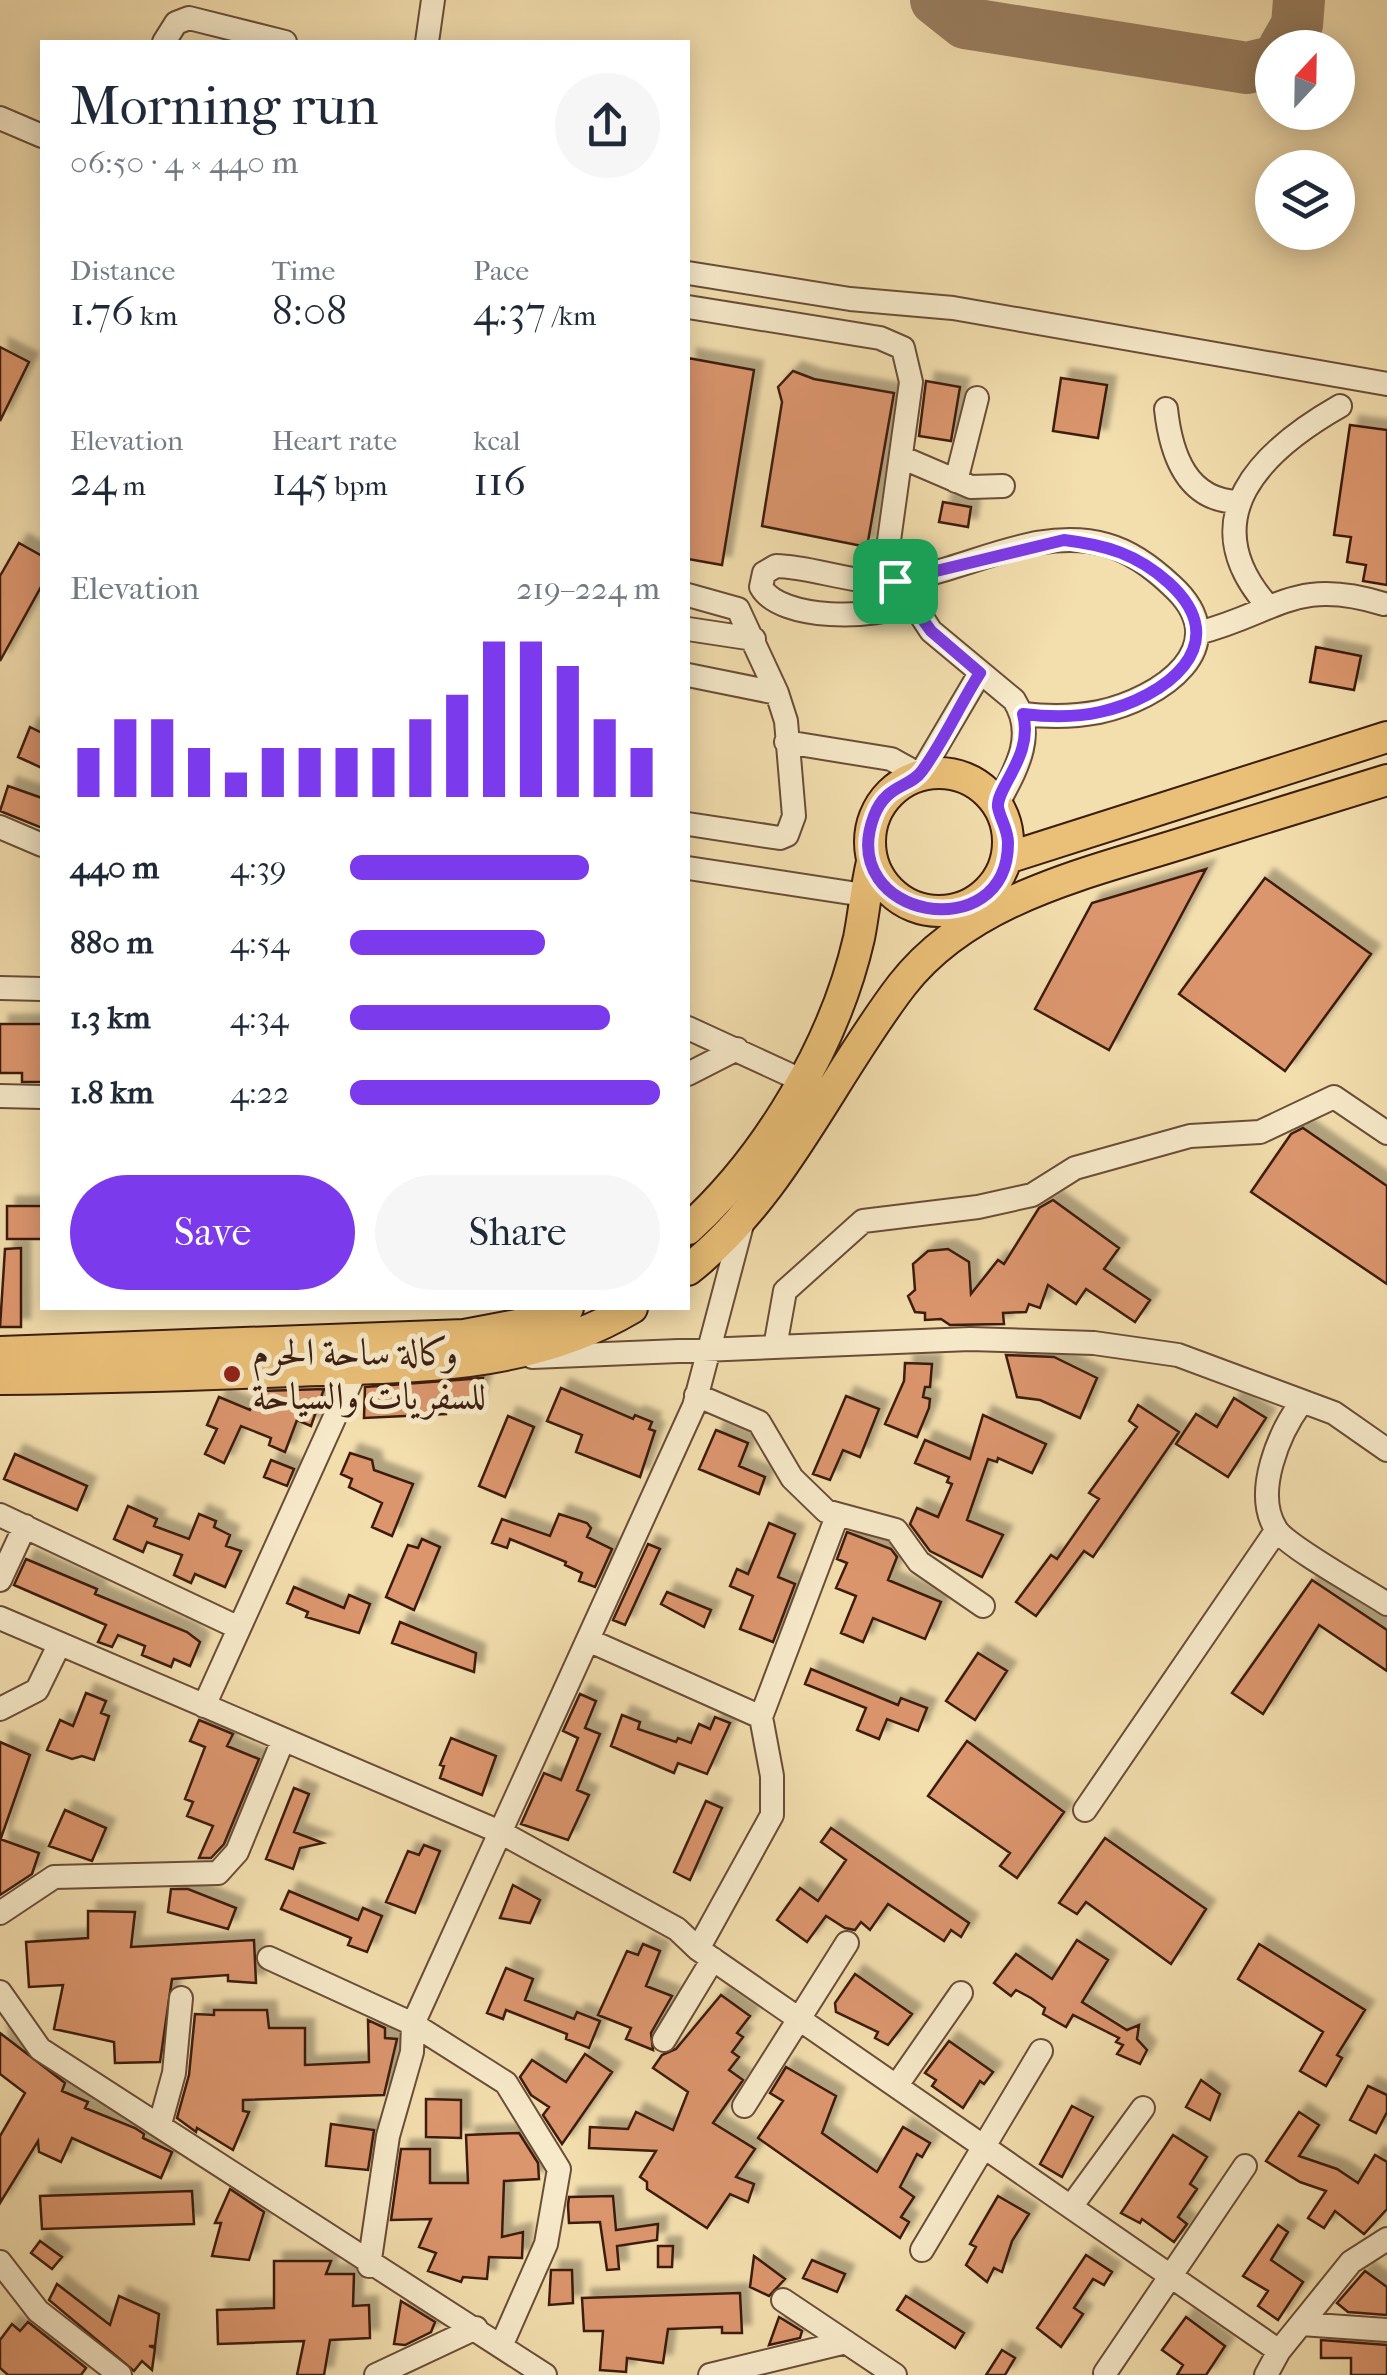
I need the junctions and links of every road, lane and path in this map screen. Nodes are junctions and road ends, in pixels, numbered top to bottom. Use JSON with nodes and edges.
{"nodes":[{"id":1,"x":434,"y":0,"type":"edge"},
{"id":2,"x":165,"y":40,"type":"edge"},
{"id":3,"x":277,"y":40,"type":"edge"},
{"id":4,"x":426,"y":40,"type":"edge"},
{"id":5,"x":0,"y":118,"type":"edge"},
{"id":6,"x":40,"y":135,"type":"edge"},
{"id":7,"x":690,"y":274,"type":"edge"},
{"id":8,"x":795,"y":290,"type":"junction"},
{"id":9,"x":690,"y":307,"type":"edge"},
{"id":10,"x":791,"y":324,"type":"junction"},
{"id":11,"x":1387,"y":384,"type":"edge"},
{"id":12,"x":977,"y":398,"type":"dead end"},
{"id":13,"x":1340,"y":406,"type":"dead end"},
{"id":14,"x":1166,"y":410,"type":"dead end"},
{"id":15,"x":900,"y":456,"type":"junction"},
{"id":16,"x":956,"y":481,"type":"junction"},
{"id":17,"x":1003,"y":486,"type":"dead end"},
{"id":18,"x":1239,"y":502,"type":"junction"},
{"id":19,"x":895,"y":581,"type":"junction"},
{"id":20,"x":690,"y":596,"type":"edge"},
{"id":21,"x":909,"y":603,"type":"junction"},
{"id":22,"x":1266,"y":604,"type":"junction"},
{"id":23,"x":1384,"y":604,"type":"dead end"},
{"id":24,"x":690,"y":629,"type":"edge"},
{"id":25,"x":1198,"y":632,"type":"junction"},
{"id":26,"x":754,"y":639,"type":"junction"},
{"id":27,"x":980,"y":673,"type":"junction"},
{"id":28,"x":690,"y":676,"type":"edge"},
{"id":29,"x":777,"y":694,"type":"junction"},
{"id":30,"x":1023,"y":714,"type":"junction"},
{"id":31,"x":1387,"y":737,"type":"edge"},
{"id":32,"x":786,"y":742,"type":"junction"},
{"id":33,"x":920,"y":775,"type":"junction"},
{"id":34,"x":1387,"y":780,"type":"edge"},
{"id":35,"x":997,"y":805,"type":"junction"},
{"id":36,"x":690,"y":824,"type":"edge"},
{"id":37,"x":0,"y":827,"type":"edge"},
{"id":38,"x":40,"y":845,"type":"edge"},
{"id":39,"x":1006,"y":858,"type":"junction"},
{"id":40,"x":872,"y":862,"type":"junction"},
{"id":41,"x":690,"y":868,"type":"edge"},
{"id":42,"x":864,"y":895,"type":"junction"},
{"id":43,"x":0,"y":988,"type":"edge"},
{"id":44,"x":40,"y":989,"type":"edge"},
{"id":45,"x":690,"y":1029,"type":"edge"},
{"id":46,"x":738,"y":1049,"type":"junction"},
{"id":47,"x":690,"y":1073,"type":"edge"},
{"id":48,"x":801,"y":1080,"type":"junction"},
{"id":49,"x":0,"y":1096,"type":"edge"},
{"id":50,"x":40,"y":1097,"type":"edge"},
{"id":51,"x":1387,"y":1133,"type":"edge"},
{"id":52,"x":744,"y":1217,"type":"junction"},
{"id":53,"x":690,"y":1227,"type":"edge"},
{"id":54,"x":690,"y":1268,"type":"edge"},
{"id":55,"x":562,"y":1310,"type":"edge"},
{"id":56,"x":628,"y":1310,"type":"edge"},
{"id":57,"x":775,"y":1347,"type":"junction"},
{"id":58,"x":707,"y":1351,"type":"junction"},
{"id":59,"x":0,"y":1352,"type":"edge"},
{"id":60,"x":508,"y":1358,"type":"junction"},
{"id":61,"x":357,"y":1368,"type":"junction"},
{"id":62,"x":0,"y":1380,"type":"edge"},
{"id":63,"x":696,"y":1395,"type":"junction"},
{"id":64,"x":1301,"y":1404,"type":"junction"},
{"id":65,"x":1387,"y":1450,"type":"edge"},
{"id":66,"x":0,"y":1514,"type":"edge"},
{"id":67,"x":836,"y":1516,"type":"junction"},
{"id":68,"x":25,"y":1526,"type":"junction"},
{"id":69,"x":1276,"y":1531,"type":"junction"},
{"id":70,"x":0,"y":1580,"type":"edge"},
{"id":71,"x":1387,"y":1604,"type":"edge"},
{"id":72,"x":983,"y":1606,"type":"dead end"},
{"id":73,"x":0,"y":1618,"type":"edge"},
{"id":74,"x":239,"y":1628,"type":"junction"},
{"id":75,"x":588,"y":1640,"type":"junction"},
{"id":76,"x":59,"y":1646,"type":"junction"},
{"id":77,"x":204,"y":1706,"type":"junction"},
{"id":78,"x":0,"y":1709,"type":"edge"},
{"id":79,"x":760,"y":1717,"type":"junction"},
{"id":80,"x":283,"y":1740,"type":"junction"},
{"id":81,"x":1085,"y":1810,"type":"dead end"},
{"id":82,"x":500,"y":1832,"type":"junction"},
{"id":83,"x":0,"y":1913,"type":"edge"},
{"id":84,"x":847,"y":1943,"type":"dead end"},
{"id":85,"x":706,"y":1954,"type":"junction"},
{"id":86,"x":269,"y":1958,"type":"dead end"},
{"id":87,"x":0,"y":1992,"type":"edge"},
{"id":88,"x":960,"y":1993,"type":"dead end"},
{"id":89,"x":180,"y":1998,"type":"dead end"},
{"id":90,"x":800,"y":2018,"type":"junction"},
{"id":91,"x":412,"y":2024,"type":"junction"},
{"id":92,"x":664,"y":2040,"type":"dead end"},
{"id":93,"x":1041,"y":2051,"type":"dead end"},
{"id":94,"x":897,"y":2085,"type":"junction"},
{"id":95,"x":744,"y":2106,"type":"dead end"},
{"id":96,"x":1143,"y":2108,"type":"dead end"},
{"id":97,"x":160,"y":2124,"type":"junction"},
{"id":98,"x":985,"y":2145,"type":"junction"},
{"id":99,"x":1244,"y":2166,"type":"dead end"},
{"id":100,"x":1073,"y":2204,"type":"junction"},
{"id":101,"x":1387,"y":2239,"type":"edge"},
{"id":102,"x":922,"y":2250,"type":"dead end"},
{"id":103,"x":0,"y":2262,"type":"edge"},
{"id":104,"x":369,"y":2266,"type":"junction"},
{"id":105,"x":1172,"y":2274,"type":"junction"},
{"id":106,"x":782,"y":2300,"type":"dead end"},
{"id":107,"x":1301,"y":2324,"type":"junction"},
{"id":108,"x":476,"y":2328,"type":"junction"},
{"id":109,"x":1387,"y":2330,"type":"edge"},
{"id":110,"x":846,"y":2342,"type":"junction"},
{"id":111,"x":502,"y":2344,"type":"junction"},
{"id":112,"x":1279,"y":2350,"type":"junction"},
{"id":113,"x":1105,"y":2373,"type":"edge"},
{"id":114,"x":120,"y":2375,"type":"edge"},
{"id":115,"x":376,"y":2375,"type":"edge"},
{"id":116,"x":544,"y":2375,"type":"edge"},
{"id":117,"x":710,"y":2375,"type":"edge"},
{"id":118,"x":895,"y":2375,"type":"edge"},
{"id":119,"x":1266,"y":2375,"type":"edge"}],
"edges":[{"from":1,"to":4,"type":"street"},
{"from":2,"to":3,"type":"street"},
{"from":5,"to":6,"type":"street"},
{"from":7,"to":8,"type":"street"},
{"from":8,"to":10,"type":"street"},
{"from":8,"to":11,"type":"street"},
{"from":9,"to":10,"type":"street"},
{"from":10,"to":15,"type":"street"},
{"from":12,"to":16,"type":"street"},
{"from":13,"to":18,"type":"street"},
{"from":14,"to":18,"type":"street"},
{"from":15,"to":16,"type":"street"},
{"from":15,"to":19,"type":"street"},
{"from":16,"to":17,"type":"street"},
{"from":18,"to":22,"type":"street"},
{"from":19,"to":21,"type":"street"},
{"from":19,"to":21,"type":"street"},
{"from":19,"to":25,"type":"street"},
{"from":20,"to":26,"type":"street"},
{"from":21,"to":27,"type":"street"},
{"from":22,"to":23,"type":"street"},
{"from":22,"to":25,"type":"street"},
{"from":24,"to":26,"type":"street"},
{"from":25,"to":30,"type":"street"},
{"from":26,"to":29,"type":"street"},
{"from":27,"to":30,"type":"street"},
{"from":27,"to":33,"type":"street"},
{"from":28,"to":29,"type":"street"},
{"from":29,"to":32,"type":"street"},
{"from":30,"to":35,"type":"street"},
{"from":31,"to":39,"type":"main road"},
{"from":32,"to":33,"type":"street"},
{"from":32,"to":36,"type":"street"},
{"from":33,"to":35,"type":"main road"},
{"from":33,"to":40,"type":"main road"},
{"from":34,"to":52,"type":"main road"},
{"from":35,"to":39,"type":"main road"},
{"from":37,"to":38,"type":"street"},
{"from":39,"to":40,"type":"main road"},
{"from":40,"to":42,"type":"main road"},
{"from":41,"to":42,"type":"street"},
{"from":42,"to":48,"type":"main road"},
{"from":43,"to":44,"type":"street"},
{"from":45,"to":46,"type":"street"},
{"from":46,"to":47,"type":"street"},
{"from":46,"to":48,"type":"street"},
{"from":48,"to":53,"type":"main road"},
{"from":49,"to":50,"type":"street"},
{"from":51,"to":57,"type":"street"},
{"from":52,"to":54,"type":"main road"},
{"from":52,"to":58,"type":"street"},
{"from":55,"to":59,"type":"main road"},
{"from":56,"to":60,"type":"main road"},
{"from":57,"to":58,"type":"street"},
{"from":57,"to":64,"type":"street"},
{"from":58,"to":60,"type":"street"},
{"from":58,"to":63,"type":"street"},
{"from":60,"to":61,"type":"main road"},
{"from":61,"to":62,"type":"main road"},
{"from":61,"to":74,"type":"street"},
{"from":63,"to":67,"type":"street"},
{"from":63,"to":75,"type":"street"},
{"from":64,"to":65,"type":"street"},
{"from":64,"to":69,"type":"street"},
{"from":66,"to":68,"type":"street"},
{"from":67,"to":72,"type":"street"},
{"from":67,"to":79,"type":"street"},
{"from":68,"to":70,"type":"street"},
{"from":68,"to":74,"type":"street"},
{"from":69,"to":71,"type":"street"},
{"from":69,"to":81,"type":"street"},
{"from":73,"to":76,"type":"street"},
{"from":74,"to":77,"type":"street"},
{"from":75,"to":79,"type":"street"},
{"from":75,"to":82,"type":"street"},
{"from":76,"to":77,"type":"street"},
{"from":76,"to":78,"type":"street"},
{"from":77,"to":80,"type":"street"},
{"from":79,"to":85,"type":"street"},
{"from":80,"to":82,"type":"street"},
{"from":80,"to":83,"type":"street"},
{"from":82,"to":85,"type":"street"},
{"from":82,"to":91,"type":"street"},
{"from":84,"to":90,"type":"street"},
{"from":85,"to":90,"type":"street"},
{"from":85,"to":92,"type":"street"},
{"from":86,"to":91,"type":"street"},
{"from":87,"to":97,"type":"street"},
{"from":88,"to":94,"type":"street"},
{"from":89,"to":97,"type":"street"},
{"from":90,"to":94,"type":"street"},
{"from":90,"to":95,"type":"street"},
{"from":91,"to":104,"type":"street"},
{"from":91,"to":111,"type":"street"},
{"from":93,"to":98,"type":"street"},
{"from":94,"to":98,"type":"street"},
{"from":96,"to":100,"type":"street"},
{"from":97,"to":104,"type":"street"},
{"from":98,"to":100,"type":"street"},
{"from":98,"to":102,"type":"street"},
{"from":99,"to":105,"type":"street"},
{"from":100,"to":105,"type":"street"},
{"from":101,"to":107,"type":"street"},
{"from":103,"to":114,"type":"street"},
{"from":104,"to":108,"type":"street"},
{"from":105,"to":112,"type":"street"},
{"from":105,"to":113,"type":"street"},
{"from":106,"to":110,"type":"street"},
{"from":107,"to":109,"type":"street"},
{"from":107,"to":112,"type":"street"},
{"from":108,"to":111,"type":"street"},
{"from":108,"to":115,"type":"street"},
{"from":110,"to":117,"type":"street"},
{"from":110,"to":118,"type":"street"},
{"from":111,"to":116,"type":"street"},
{"from":112,"to":119,"type":"street"}]}
